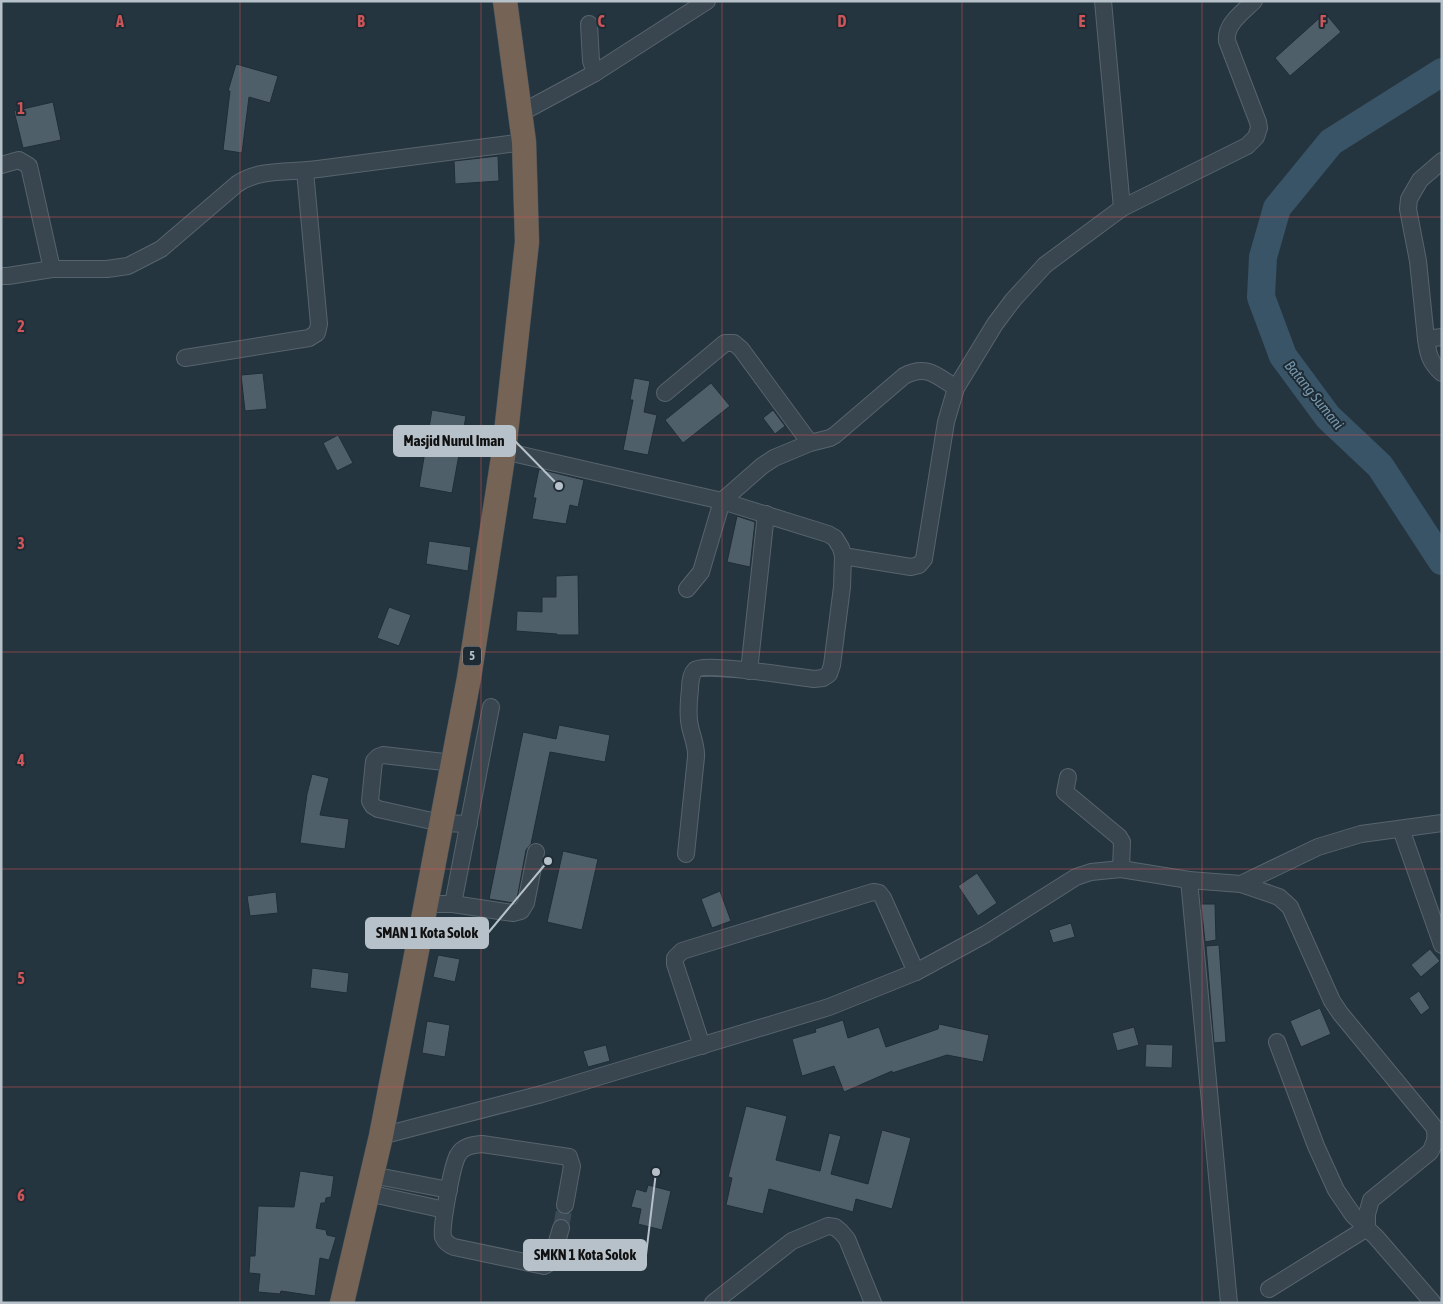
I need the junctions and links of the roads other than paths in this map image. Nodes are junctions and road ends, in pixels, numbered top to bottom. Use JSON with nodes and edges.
{"nodes":[{"id":1,"x":505,"y":1,"type":"edge"},
{"id":2,"x":707,"y":1,"type":"edge"},
{"id":3,"x":1103,"y":1,"type":"edge"},
{"id":4,"x":1254,"y":1,"type":"edge"},
{"id":5,"x":589,"y":24,"type":"dead end"},
{"id":6,"x":595,"y":73,"type":"junction"},
{"id":7,"x":519,"y":114,"type":"junction"},
{"id":8,"x":524,"y":142,"type":"junction"},
{"id":9,"x":1442,"y":161,"type":"edge"},
{"id":10,"x":1,"y":164,"type":"edge"},
{"id":11,"x":305,"y":171,"type":"junction"},
{"id":12,"x":1122,"y":208,"type":"junction"},
{"id":13,"x":52,"y":269,"type":"junction"},
{"id":14,"x":1,"y":276,"type":"edge"},
{"id":15,"x":1434,"y":338,"type":"edge"},
{"id":16,"x":185,"y":358,"type":"dead end"},
{"id":17,"x":1442,"y":373,"type":"edge"},
{"id":18,"x":956,"y":388,"type":"junction"},
{"id":19,"x":665,"y":393,"type":"dead end"},
{"id":20,"x":810,"y":442,"type":"junction"},
{"id":21,"x":504,"y":451,"type":"junction"},
{"id":22,"x":722,"y":501,"type":"junction"},
{"id":23,"x":766,"y":514,"type":"junction"},
{"id":24,"x":843,"y":556,"type":"junction"},
{"id":25,"x":687,"y":589,"type":"dead end"},
{"id":26,"x":749,"y":671,"type":"junction"},
{"id":27,"x":491,"y":707,"type":"dead end"},
{"id":28,"x":453,"y":763,"type":"junction"},
{"id":29,"x":1068,"y":776,"type":"dead end"},
{"id":30,"x":442,"y":823,"type":"junction"},
{"id":31,"x":1442,"y":823,"type":"edge"},
{"id":32,"x":468,"y":824,"type":"junction"},
{"id":33,"x":1401,"y":829,"type":"junction"},
{"id":34,"x":536,"y":852,"type":"dead end"},
{"id":35,"x":686,"y":854,"type":"dead end"},
{"id":36,"x":1120,"y":869,"type":"junction"},
{"id":37,"x":1189,"y":880,"type":"junction"},
{"id":38,"x":1241,"y":884,"type":"junction"},
{"id":39,"x":426,"y":904,"type":"junction"},
{"id":40,"x":453,"y":904,"type":"junction"},
{"id":41,"x":1442,"y":945,"type":"edge"},
{"id":42,"x":916,"y":972,"type":"junction"},
{"id":43,"x":1277,"y":1042,"type":"dead end"},
{"id":44,"x":702,"y":1046,"type":"junction"},
{"id":45,"x":381,"y":1136,"type":"junction"},
{"id":46,"x":370,"y":1184,"type":"junction"},
{"id":47,"x":449,"y":1190,"type":"junction"},
{"id":48,"x":565,"y":1205,"type":"tunnel mouth"},
{"id":49,"x":445,"y":1210,"type":"junction"},
{"id":50,"x":560,"y":1228,"type":"tunnel mouth"},
{"id":51,"x":1367,"y":1228,"type":"junction"},
{"id":52,"x":1269,"y":1289,"type":"dead end"},
{"id":53,"x":342,"y":1303,"type":"edge"},
{"id":54,"x":713,"y":1303,"type":"edge"},
{"id":55,"x":873,"y":1303,"type":"edge"},
{"id":56,"x":1229,"y":1303,"type":"edge"},
{"id":57,"x":1433,"y":1303,"type":"edge"}],
"edges":[{"from":1,"to":7,"type":"highway","number":"5"},
{"from":2,"to":6,"type":"street"},
{"from":3,"to":12,"type":"street"},
{"from":4,"to":12,"type":"street"},
{"from":5,"to":6,"type":"street"},
{"from":6,"to":7,"type":"street"},
{"from":7,"to":8,"type":"highway","number":"5"},
{"from":8,"to":11,"type":"street"},
{"from":8,"to":21,"type":"highway","number":"5"},
{"from":9,"to":15,"type":"street"},
{"from":10,"to":13,"type":"street"},
{"from":11,"to":13,"type":"street"},
{"from":11,"to":16,"type":"street"},
{"from":12,"to":18,"type":"street"},
{"from":13,"to":14,"type":"street"},
{"from":15,"to":17,"type":"street"},
{"from":18,"to":20,"type":"street"},
{"from":18,"to":24,"type":"street"},
{"from":19,"to":20,"type":"street"},
{"from":20,"to":22,"type":"street"},
{"from":21,"to":22,"type":"street"},
{"from":21,"to":28,"type":"highway","number":"5"},
{"from":22,"to":23,"type":"street"},
{"from":22,"to":25,"type":"street"},
{"from":23,"to":24,"type":"street"},
{"from":23,"to":26,"type":"street"},
{"from":24,"to":26,"type":"street"},
{"from":26,"to":35,"type":"street"},
{"from":27,"to":32,"type":"street"},
{"from":28,"to":30,"type":"highway","number":"5"},
{"from":28,"to":30,"type":"street"},
{"from":29,"to":36,"type":"street"},
{"from":30,"to":32,"type":"street"},
{"from":30,"to":39,"type":"highway","number":"5"},
{"from":31,"to":33,"type":"street"},
{"from":32,"to":40,"type":"street"},
{"from":33,"to":38,"type":"street"},
{"from":33,"to":41,"type":"street"},
{"from":34,"to":40,"type":"street"},
{"from":36,"to":37,"type":"street"},
{"from":36,"to":42,"type":"street"},
{"from":37,"to":38,"type":"street"},
{"from":37,"to":56,"type":"street"},
{"from":38,"to":51,"type":"street"},
{"from":39,"to":40,"type":"street"},
{"from":39,"to":45,"type":"highway","number":"5"},
{"from":42,"to":44,"type":"street"},
{"from":42,"to":44,"type":"street"},
{"from":43,"to":51,"type":"street"},
{"from":44,"to":45,"type":"street"},
{"from":45,"to":46,"type":"highway","number":"5"},
{"from":46,"to":47,"type":"street"},
{"from":46,"to":49,"type":"street"},
{"from":46,"to":53,"type":"highway","number":"5"},
{"from":47,"to":48,"type":"street"},
{"from":47,"to":49,"type":"street"},
{"from":49,"to":50,"type":"street"},
{"from":51,"to":52,"type":"street"},
{"from":51,"to":57,"type":"street"},
{"from":54,"to":55,"type":"street"}]}
